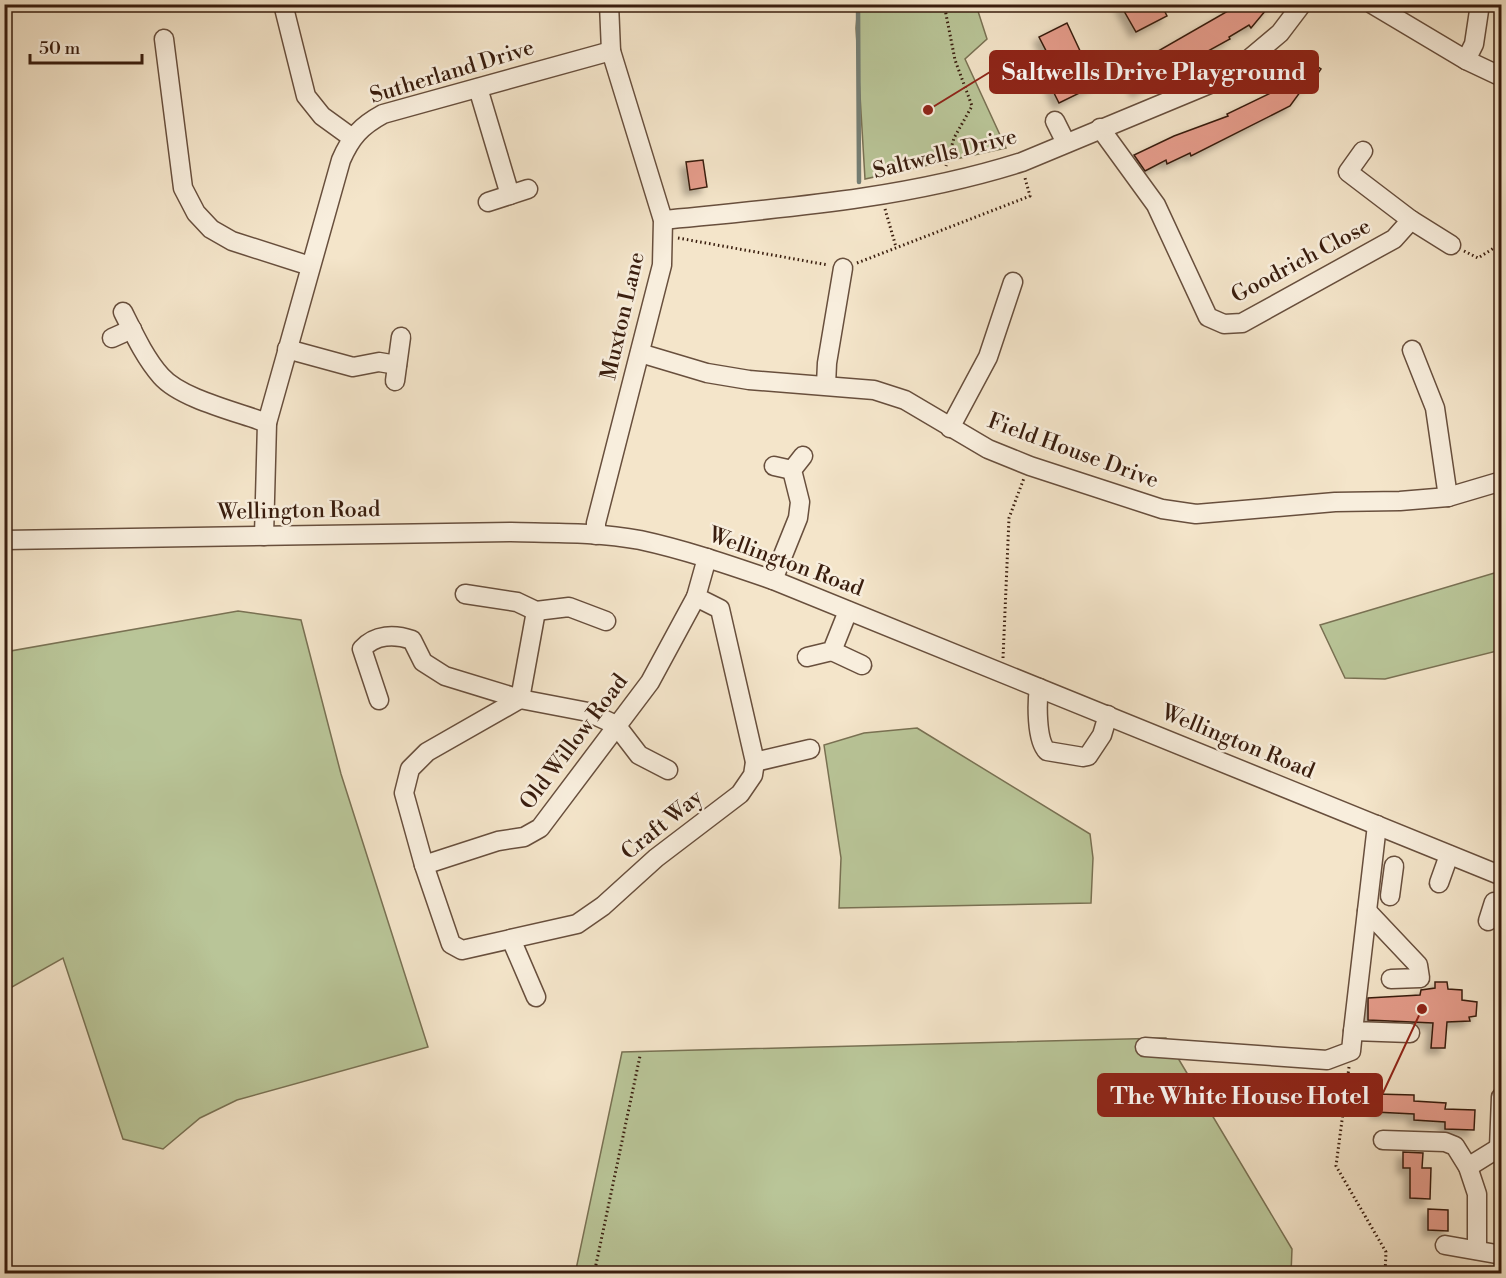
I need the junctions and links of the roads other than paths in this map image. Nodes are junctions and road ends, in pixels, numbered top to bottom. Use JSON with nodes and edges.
{"nodes":[{"id":1,"x":283,"y":4,"type":"edge"},
{"id":2,"x":609,"y":4,"type":"edge"},
{"id":3,"x":1302,"y":4,"type":"edge"},
{"id":4,"x":1372,"y":4,"type":"edge"},
{"id":5,"x":1480,"y":4,"type":"edge"},
{"id":6,"x":164,"y":39,"type":"dead end"},
{"id":7,"x":611,"y":51,"type":"junction"},
{"id":8,"x":1466,"y":60,"type":"junction"},
{"id":9,"x":1502,"y":76,"type":"edge"},
{"id":10,"x":478,"y":88,"type":"junction"},
{"id":11,"x":1055,"y":121,"type":"dead end"},
{"id":12,"x":1100,"y":128,"type":"junction"},
{"id":13,"x":351,"y":137,"type":"junction"},
{"id":14,"x":1066,"y":143,"type":"junction"},
{"id":15,"x":1363,"y":151,"type":"dead end"},
{"id":16,"x":528,"y":189,"type":"dead end"},
{"id":17,"x":510,"y":195,"type":"junction"},
{"id":18,"x":488,"y":202,"type":"dead end"},
{"id":19,"x":1411,"y":220,"type":"junction"},
{"id":20,"x":664,"y":227,"type":"junction"},
{"id":21,"x":1451,"y":245,"type":"road end"},
{"id":22,"x":310,"y":266,"type":"junction"},
{"id":23,"x":843,"y":268,"type":"road end"},
{"id":24,"x":1013,"y":282,"type":"dead end"},
{"id":25,"x":123,"y":312,"type":"dead end"},
{"id":26,"x":132,"y":329,"type":"junction"},
{"id":27,"x":401,"y":337,"type":"dead end"},
{"id":28,"x":111,"y":338,"type":"dead end"},
{"id":29,"x":287,"y":349,"type":"junction"},
{"id":30,"x":1412,"y":350,"type":"dead end"},
{"id":31,"x":640,"y":353,"type":"junction"},
{"id":32,"x":826,"y":385,"type":"junction"},
{"id":33,"x":267,"y":423,"type":"junction"},
{"id":34,"x":951,"y":428,"type":"junction"},
{"id":35,"x":774,"y":466,"type":"dead end"},
{"id":36,"x":1502,"y":481,"type":"edge"},
{"id":37,"x":1448,"y":497,"type":"junction"},
{"id":38,"x":596,"y":535,"type":"junction"},
{"id":39,"x":264,"y":536,"type":"junction"},
{"id":40,"x":4,"y":540,"type":"edge"},
{"id":41,"x":707,"y":558,"type":"junction"},
{"id":42,"x":773,"y":580,"type":"junction"},
{"id":43,"x":465,"y":594,"type":"dead end"},
{"id":44,"x":696,"y":597,"type":"junction"},
{"id":45,"x":536,"y":611,"type":"junction"},
{"id":46,"x":848,"y":611,"type":"junction"},
{"id":47,"x":606,"y":621,"type":"dead end"},
{"id":48,"x":832,"y":651,"type":"junction"},
{"id":49,"x":807,"y":657,"type":"dead end"},
{"id":50,"x":862,"y":664,"type":"dead end"},
{"id":51,"x":1039,"y":687,"type":"junction"},
{"id":52,"x":520,"y":699,"type":"junction"},
{"id":53,"x":379,"y":700,"type":"dead end"},
{"id":54,"x":1108,"y":715,"type":"junction"},
{"id":55,"x":616,"y":726,"type":"junction"},
{"id":56,"x":810,"y":749,"type":"dead end"},
{"id":57,"x":755,"y":762,"type":"junction"},
{"id":58,"x":668,"y":770,"type":"dead end"},
{"id":59,"x":1377,"y":825,"type":"junction"},
{"id":60,"x":1449,"y":855,"type":"junction"},
{"id":61,"x":424,"y":865,"type":"junction"},
{"id":62,"x":1394,"y":866,"type":"dead end"},
{"id":63,"x":1502,"y":876,"type":"edge"},
{"id":64,"x":1438,"y":882,"type":"dead end"},
{"id":65,"x":1390,"y":896,"type":"dead end"},
{"id":66,"x":1494,"y":902,"type":"dead end"},
{"id":67,"x":1367,"y":912,"type":"junction"},
{"id":68,"x":1488,"y":921,"type":"dead end"},
{"id":69,"x":511,"y":939,"type":"junction"},
{"id":70,"x":1391,"y":980,"type":"dead end"},
{"id":71,"x":536,"y":997,"type":"dead end"},
{"id":72,"x":1353,"y":1031,"type":"junction"},
{"id":73,"x":1410,"y":1033,"type":"dead end"},
{"id":74,"x":1145,"y":1047,"type":"dead end"},
{"id":75,"x":1501,"y":1097,"type":"edge"},
{"id":76,"x":1383,"y":1140,"type":"dead end"},
{"id":77,"x":1501,"y":1147,"type":"edge"},
{"id":78,"x":1468,"y":1167,"type":"junction"},
{"id":79,"x":1445,"y":1245,"type":"dead end"},
{"id":80,"x":1477,"y":1250,"type":"junction"},
{"id":81,"x":1502,"y":1255,"type":"edge"}],
"edges":[{"from":1,"to":13,"type":"street"},
{"from":2,"to":7,"type":"street","name":"Muxton Lane"},
{"from":3,"to":12,"type":"street","name":"Saltwells Drive"},
{"from":4,"to":8,"type":"street"},
{"from":5,"to":8,"type":"street"},
{"from":6,"to":22,"type":"street"},
{"from":7,"to":10,"type":"street","name":"Sutherland Drive"},
{"from":7,"to":20,"type":"street","name":"Muxton Lane"},
{"from":8,"to":9,"type":"street"},
{"from":10,"to":13,"type":"street","name":"Sutherland Drive"},
{"from":10,"to":17,"type":"street"},
{"from":11,"to":14,"type":"street"},
{"from":12,"to":14,"type":"street","name":"Saltwells Drive"},
{"from":12,"to":19,"type":"street","name":"Goodrich Close"},
{"from":13,"to":22,"type":"street","name":"Sutherland Drive"},
{"from":14,"to":20,"type":"street","name":"Saltwells Drive"},
{"from":15,"to":19,"type":"street","name":"Goodrich Close"},
{"from":16,"to":17,"type":"street"},
{"from":17,"to":18,"type":"street"},
{"from":19,"to":21,"type":"street","name":"Goodrich Close"},
{"from":20,"to":31,"type":"street","name":"Muxton Lane"},
{"from":22,"to":29,"type":"street","name":"Sutherland Drive"},
{"from":23,"to":32,"type":"street"},
{"from":24,"to":34,"type":"street"},
{"from":25,"to":26,"type":"street"},
{"from":26,"to":28,"type":"street"},
{"from":26,"to":33,"type":"street"},
{"from":27,"to":29,"type":"street"},
{"from":29,"to":33,"type":"street","name":"Sutherland Drive"},
{"from":30,"to":37,"type":"street"},
{"from":31,"to":32,"type":"street","name":"Field House Drive"},
{"from":31,"to":38,"type":"street","name":"Muxton Lane"},
{"from":32,"to":34,"type":"street","name":"Field House Drive"},
{"from":33,"to":39,"type":"street","name":"Sutherland Drive"},
{"from":34,"to":37,"type":"street","name":"Field House Drive"},
{"from":35,"to":42,"type":"street"},
{"from":36,"to":37,"type":"street","name":"Field House Drive"},
{"from":38,"to":39,"type":"street","name":"Wellington Road"},
{"from":38,"to":41,"type":"street","name":"Wellington Road"},
{"from":39,"to":40,"type":"street","name":"Wellington Road"},
{"from":41,"to":42,"type":"street","name":"Wellington Road"},
{"from":41,"to":44,"type":"street"},
{"from":42,"to":46,"type":"street","name":"Wellington Road"},
{"from":43,"to":45,"type":"street"},
{"from":44,"to":55,"type":"street","name":"Old Willow Road"},
{"from":44,"to":57,"type":"street"},
{"from":45,"to":47,"type":"street"},
{"from":45,"to":52,"type":"street"},
{"from":46,"to":48,"type":"street"},
{"from":46,"to":51,"type":"street","name":"Wellington Road"},
{"from":48,"to":49,"type":"street"},
{"from":48,"to":50,"type":"street"},
{"from":51,"to":54,"type":"street","name":"Wellington Road"},
{"from":51,"to":54,"type":"street"},
{"from":52,"to":53,"type":"street"},
{"from":52,"to":55,"type":"street"},
{"from":52,"to":61,"type":"street"},
{"from":54,"to":59,"type":"street","name":"Wellington Road"},
{"from":55,"to":58,"type":"street"},
{"from":55,"to":61,"type":"street","name":"Old Willow Road"},
{"from":56,"to":57,"type":"street"},
{"from":57,"to":69,"type":"street","name":"Craft Way"},
{"from":59,"to":60,"type":"street","name":"Wellington Road"},
{"from":59,"to":67,"type":"street"},
{"from":60,"to":63,"type":"street","name":"Wellington Road"},
{"from":60,"to":64,"type":"street"},
{"from":61,"to":69,"type":"street","name":"Craft Way"},
{"from":62,"to":65,"type":"street"},
{"from":66,"to":68,"type":"street"},
{"from":67,"to":70,"type":"street"},
{"from":67,"to":72,"type":"street"},
{"from":69,"to":71,"type":"street"},
{"from":72,"to":73,"type":"street"},
{"from":72,"to":74,"type":"street"},
{"from":75,"to":77,"type":"street"},
{"from":76,"to":78,"type":"street"},
{"from":77,"to":78,"type":"street"},
{"from":78,"to":80,"type":"street"},
{"from":79,"to":80,"type":"street"},
{"from":80,"to":81,"type":"street"}]}
